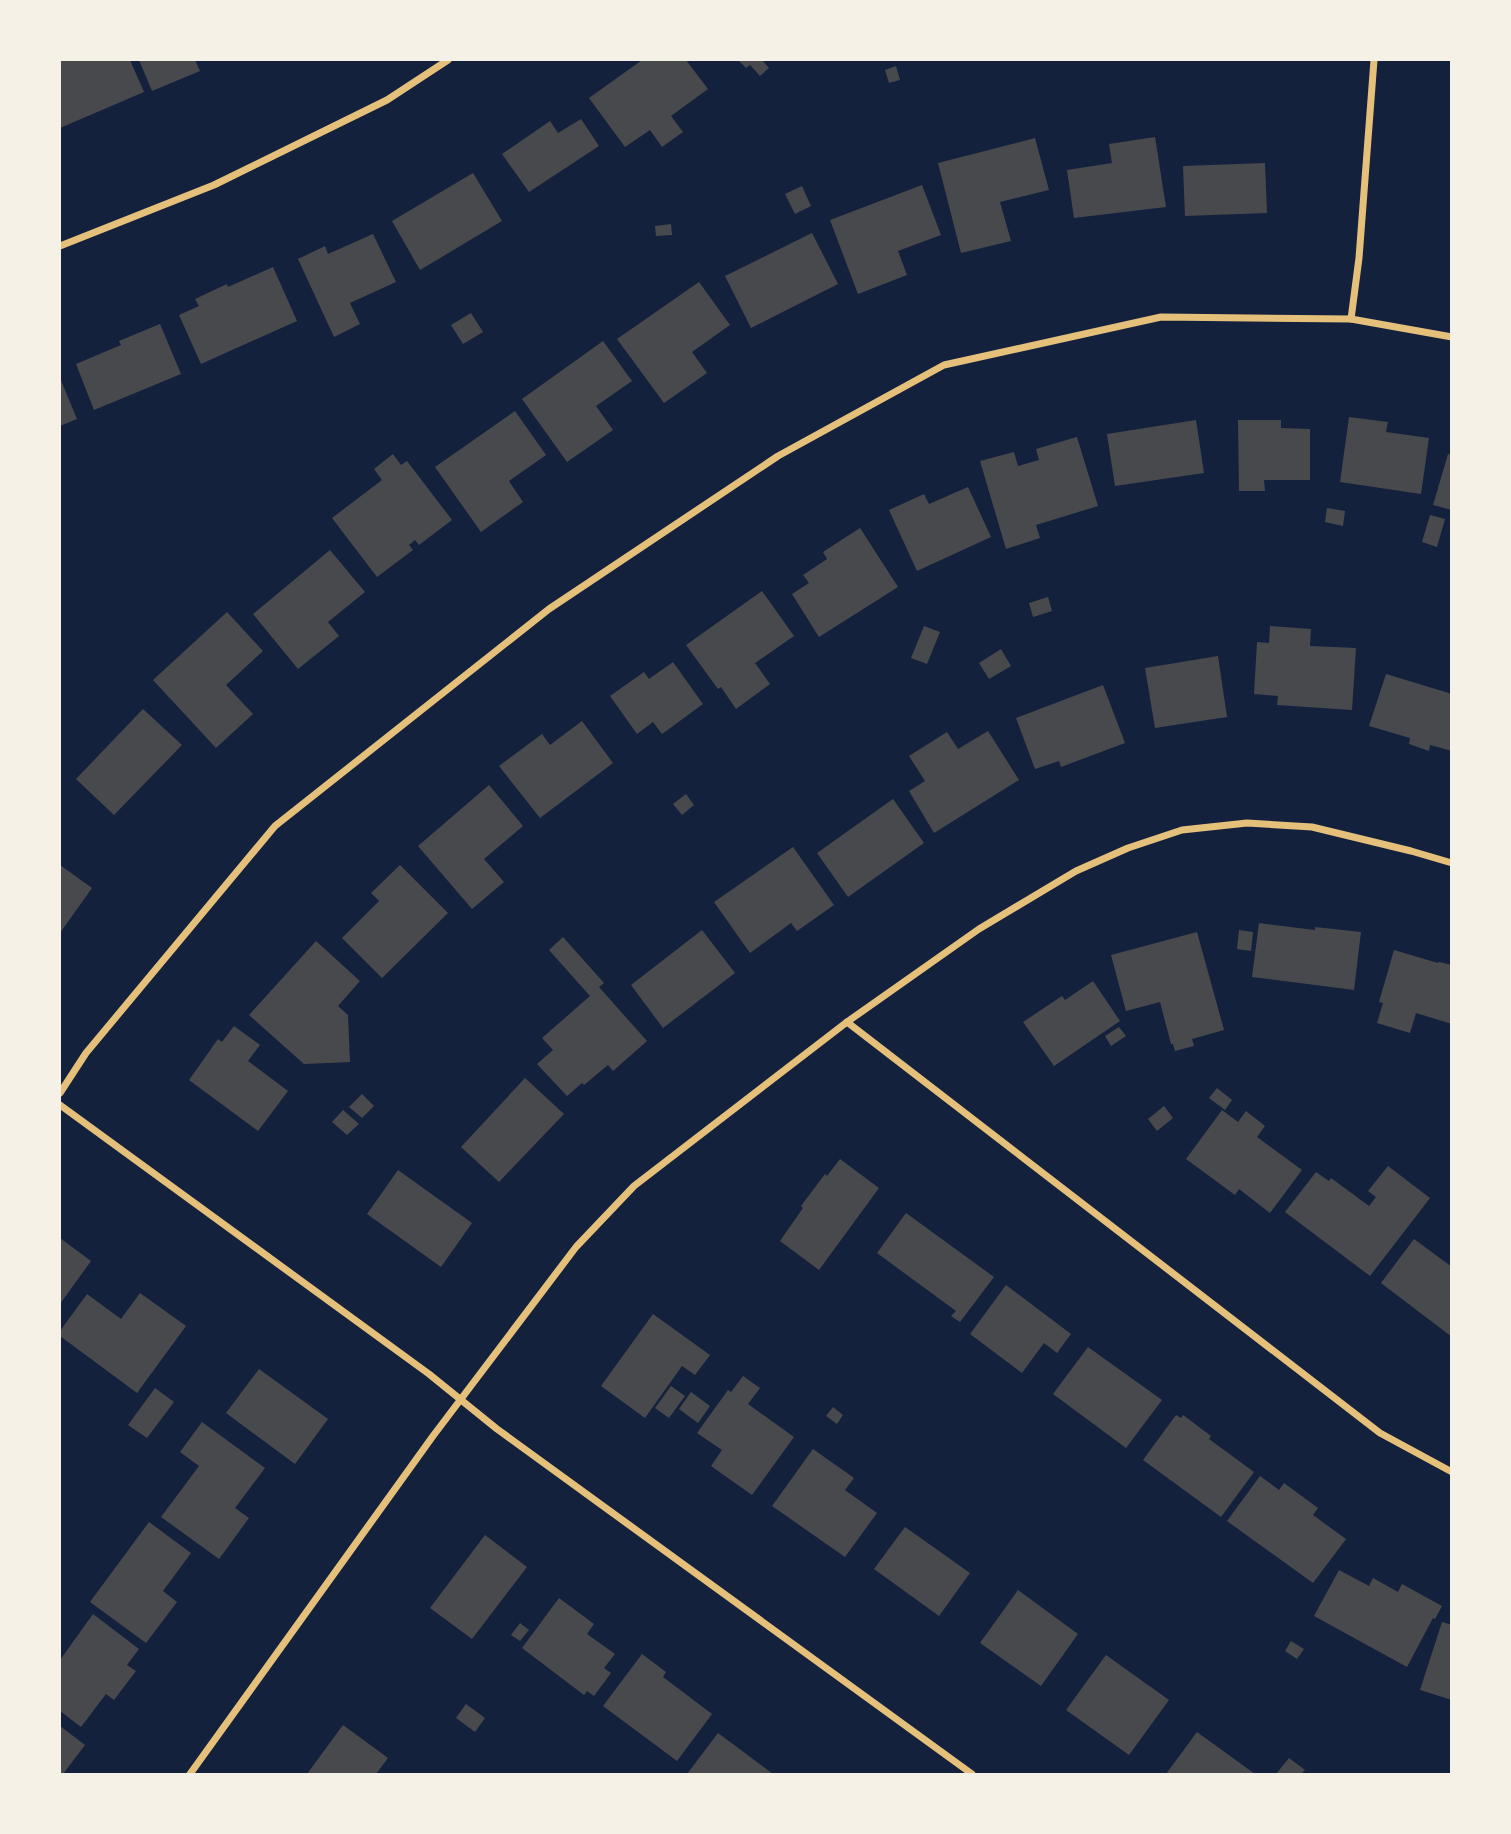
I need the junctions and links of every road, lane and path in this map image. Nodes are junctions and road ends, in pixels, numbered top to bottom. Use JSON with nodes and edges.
{"nodes":[{"id":1,"x":448,"y":60,"type":"edge"},
{"id":2,"x":1374,"y":60,"type":"edge"},
{"id":3,"x":60,"y":246,"type":"edge"},
{"id":4,"x":1351,"y":319,"type":"junction"},
{"id":5,"x":1451,"y":337,"type":"edge"},
{"id":6,"x":1451,"y":863,"type":"edge"},
{"id":7,"x":847,"y":1022,"type":"junction"},
{"id":8,"x":60,"y":1093,"type":"edge"},
{"id":9,"x":60,"y":1105,"type":"edge"},
{"id":10,"x":461,"y":1401,"type":"junction"},
{"id":11,"x":1451,"y":1472,"type":"edge"},
{"id":12,"x":190,"y":1774,"type":"edge"},
{"id":13,"x":972,"y":1774,"type":"edge"}],
"edges":[{"from":1,"to":3,"type":"street"},
{"from":2,"to":4,"type":"street"},
{"from":4,"to":5,"type":"street"},
{"from":4,"to":8,"type":"street"},
{"from":6,"to":7,"type":"street"},
{"from":7,"to":10,"type":"street"},
{"from":7,"to":11,"type":"street"},
{"from":9,"to":10,"type":"street"},
{"from":10,"to":12,"type":"street"},
{"from":10,"to":13,"type":"street"}]}
